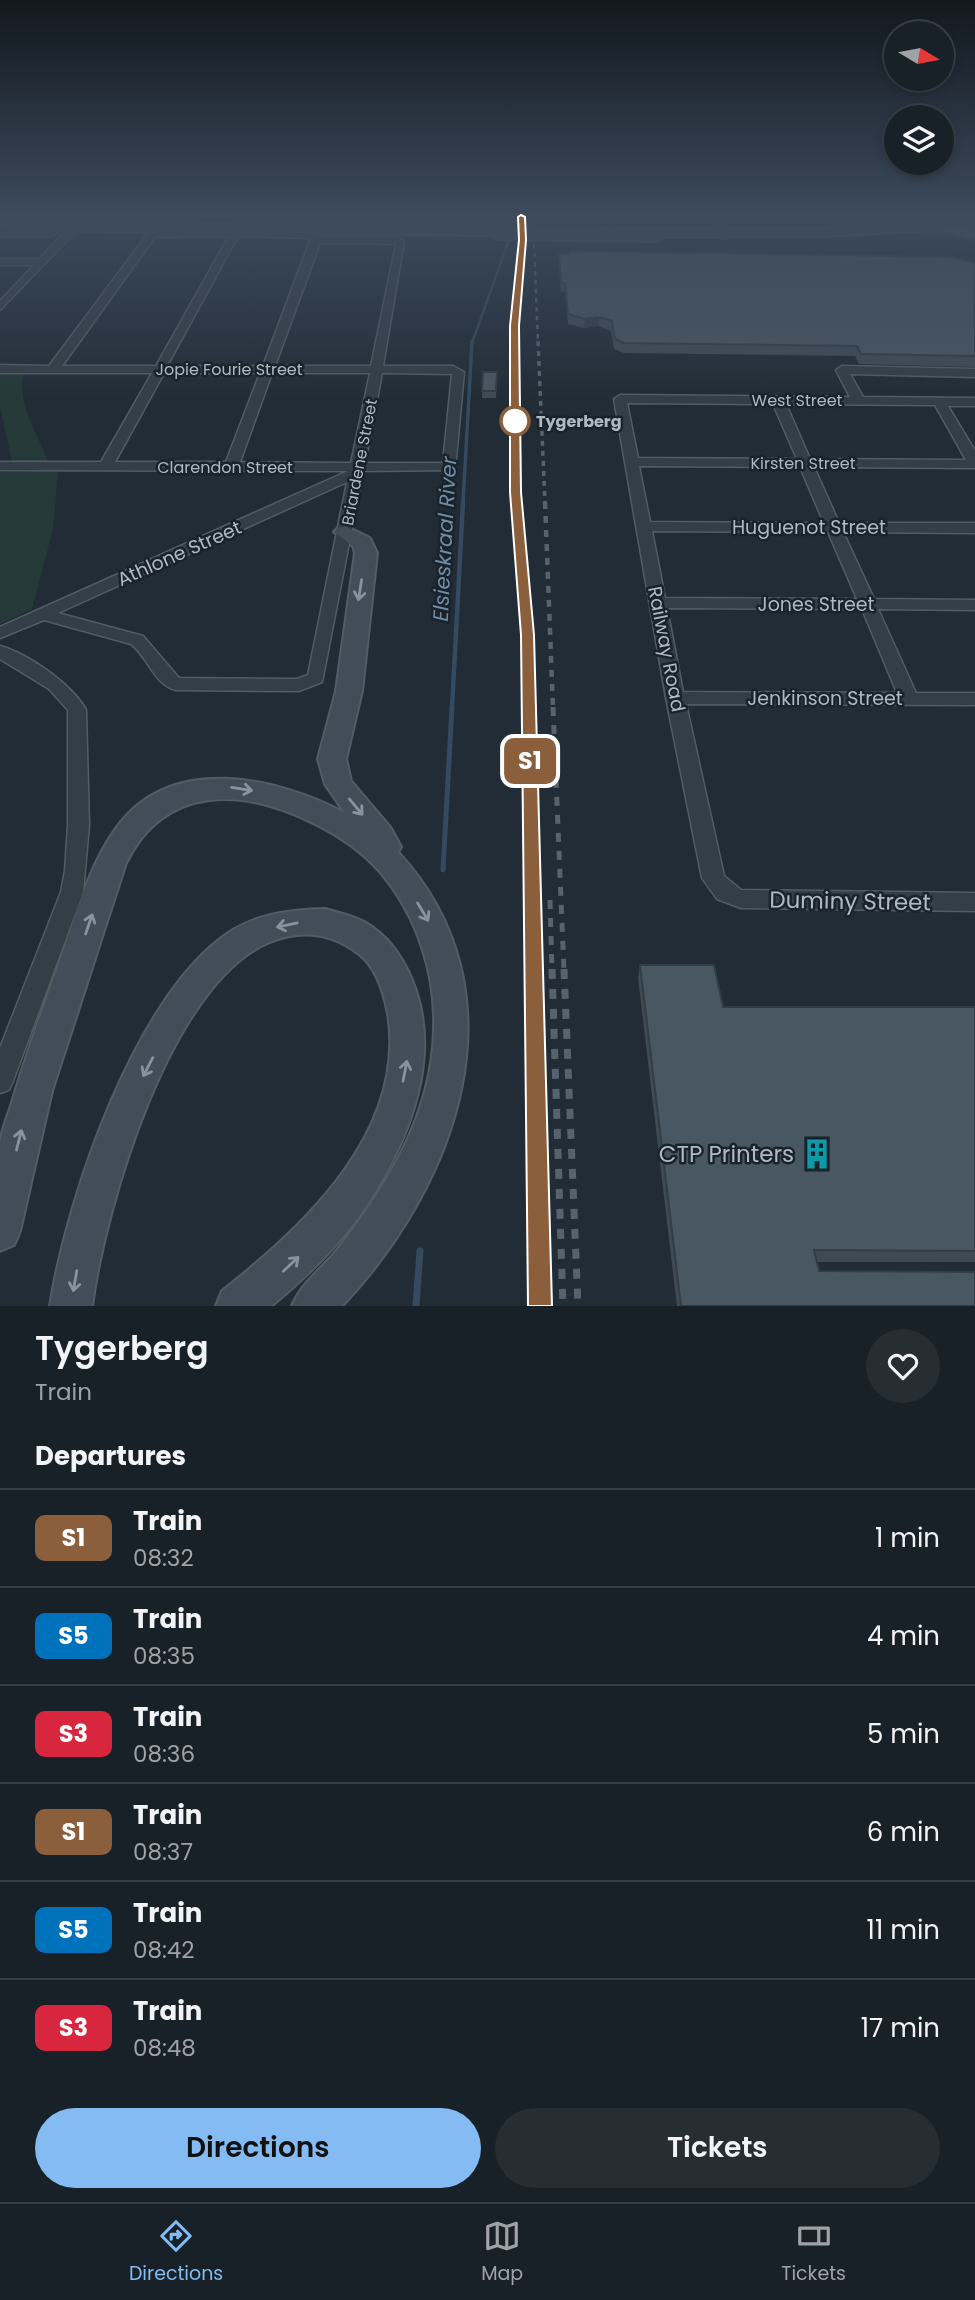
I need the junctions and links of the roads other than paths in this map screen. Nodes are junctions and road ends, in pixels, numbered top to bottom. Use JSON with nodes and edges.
{"nodes":[{"id":1,"x":24,"y":278,"type":"edge"},
{"id":2,"x":120,"y":278,"type":"edge"},
{"id":3,"x":211,"y":278,"type":"edge"},
{"id":4,"x":302,"y":278,"type":"edge"},
{"id":5,"x":393,"y":278,"type":"edge"},
{"id":6,"x":6,"y":295,"type":"edge"},
{"id":7,"x":0,"y":307,"type":"edge"},
{"id":8,"x":0,"y":369,"type":"edge"},
{"id":9,"x":53,"y":369,"type":"junction"},
{"id":10,"x":160,"y":369,"type":"junction"},
{"id":11,"x":267,"y":369,"type":"junction"},
{"id":12,"x":377,"y":369,"type":"junction"},
{"id":13,"x":856,"y":371,"type":"junction"},
{"id":14,"x":975,"y":373,"type":"edge"},
{"id":15,"x":620,"y":399,"type":"joint"},
{"id":16,"x":865,"y":400,"type":"junction"},
{"id":17,"x":778,"y":401,"type":"junction"},
{"id":18,"x":939,"y":401,"type":"junction"},
{"id":19,"x":975,"y":402,"type":"edge"},
{"id":20,"x":630,"y":462,"type":"junction"},
{"id":21,"x":806,"y":463,"type":"junction"},
{"id":22,"x":975,"y":463,"type":"edge"},
{"id":23,"x":0,"y":466,"type":"edge"},
{"id":24,"x":106,"y":466,"type":"junction"},
{"id":25,"x":231,"y":467,"type":"junction"},
{"id":26,"x":304,"y":467,"type":"junction"},
{"id":27,"x":450,"y":467,"type":"joint"},
{"id":28,"x":358,"y":470,"type":"junction"},
{"id":29,"x":315,"y":492,"type":"junction"},
{"id":30,"x":644,"y":526,"type":"junction"},
{"id":31,"x":834,"y":527,"type":"junction"},
{"id":32,"x":975,"y":528,"type":"edge"},
{"id":33,"x":345,"y":532,"type":"junction"},
{"id":34,"x":658,"y":603,"type":"junction"},
{"id":35,"x":869,"y":605,"type":"junction"},
{"id":36,"x":975,"y":605,"type":"edge"},
{"id":37,"x":42,"y":614,"type":"junction"},
{"id":38,"x":1,"y":648,"type":"edge"},
{"id":39,"x":676,"y":698,"type":"junction"},
{"id":40,"x":909,"y":698,"type":"junction"},
{"id":41,"x":975,"y":699,"type":"edge"},
{"id":42,"x":394,"y":869,"type":"junction"},
{"id":43,"x":725,"y":894,"type":"joint"},
{"id":44,"x":975,"y":902,"type":"edge"},
{"id":45,"x":0,"y":1081,"type":"edge"},
{"id":46,"x":0,"y":1231,"type":"edge"},
{"id":47,"x":71,"y":1306,"type":"edge"},
{"id":48,"x":237,"y":1306,"type":"edge"},
{"id":49,"x":313,"y":1306,"type":"edge"}],
"edges":[{"from":1,"to":6,"type":"street"},
{"from":2,"to":9,"type":"street"},
{"from":3,"to":10,"type":"street"},
{"from":4,"to":11,"type":"street"},
{"from":5,"to":12,"type":"street","name":"Briardene Street"},
{"from":6,"to":7,"type":"street"},
{"from":8,"to":9,"type":"street","name":"Jopie Fourie Street"},
{"from":9,"to":10,"type":"street","name":"Jopie Fourie Street"},
{"from":10,"to":11,"type":"street","name":"Jopie Fourie Street"},
{"from":10,"to":24,"type":"street"},
{"from":11,"to":12,"type":"street","name":"Jopie Fourie Street"},
{"from":11,"to":25,"type":"street"},
{"from":12,"to":27,"type":"street","name":"Jopie Fourie Street"},
{"from":12,"to":28,"type":"street","name":"Briardene Street"},
{"from":13,"to":14,"type":"street"},
{"from":13,"to":16,"type":"street"},
{"from":13,"to":16,"type":"street"},
{"from":15,"to":17,"type":"street","name":"West Street"},
{"from":15,"to":20,"type":"street","name":"Railway Road"},
{"from":16,"to":17,"type":"street","name":"West Street"},
{"from":16,"to":18,"type":"street","name":"West Street"},
{"from":17,"to":21,"type":"street"},
{"from":18,"to":19,"type":"street","name":"West Street"},
{"from":18,"to":22,"type":"street"},
{"from":20,"to":21,"type":"street","name":"Kirsten Street"},
{"from":20,"to":30,"type":"street","name":"Railway Road"},
{"from":21,"to":22,"type":"street","name":"Kirsten Street"},
{"from":21,"to":31,"type":"street"},
{"from":23,"to":24,"type":"street","name":"Clarendon Street"},
{"from":24,"to":25,"type":"street","name":"Clarendon Street"},
{"from":25,"to":26,"type":"street","name":"Clarendon Street"},
{"from":26,"to":28,"type":"street","name":"Clarendon Street"},
{"from":26,"to":29,"type":"street"},
{"from":27,"to":28,"type":"street","name":"Clarendon Street"},
{"from":28,"to":29,"type":"street","name":"Athlone Street"},
{"from":28,"to":33,"type":"street","name":"Briardene Street"},
{"from":29,"to":37,"type":"street","name":"Athlone Street"},
{"from":30,"to":31,"type":"street","name":"Huguenot Street"},
{"from":30,"to":34,"type":"street","name":"Railway Road"},
{"from":31,"to":32,"type":"street","name":"Huguenot Street"},
{"from":31,"to":35,"type":"street"},
{"from":33,"to":37,"type":"street","name":"Briardene Street"},
{"from":33,"to":42,"type":"main road","one_way":true},
{"from":34,"to":35,"type":"street","name":"Jones Street"},
{"from":34,"to":39,"type":"street","name":"Railway Road"},
{"from":35,"to":36,"type":"street","name":"Jones Street"},
{"from":35,"to":40,"type":"street"},
{"from":37,"to":38,"type":"street","name":"Athlone Street"},
{"from":38,"to":45,"type":"street"},
{"from":39,"to":40,"type":"street","name":"Jenkinson Street"},
{"from":39,"to":43,"type":"street","name":"Railway Road"},
{"from":40,"to":41,"type":"street","name":"Jenkinson Street"},
{"from":46,"to":42,"type":"main road","one_way":true},
{"from":42,"to":49,"type":"main road","one_way":true},
{"from":43,"to":44,"type":"street","name":"Duminy Street"},
{"from":48,"to":47,"type":"main road","one_way":true}]}
